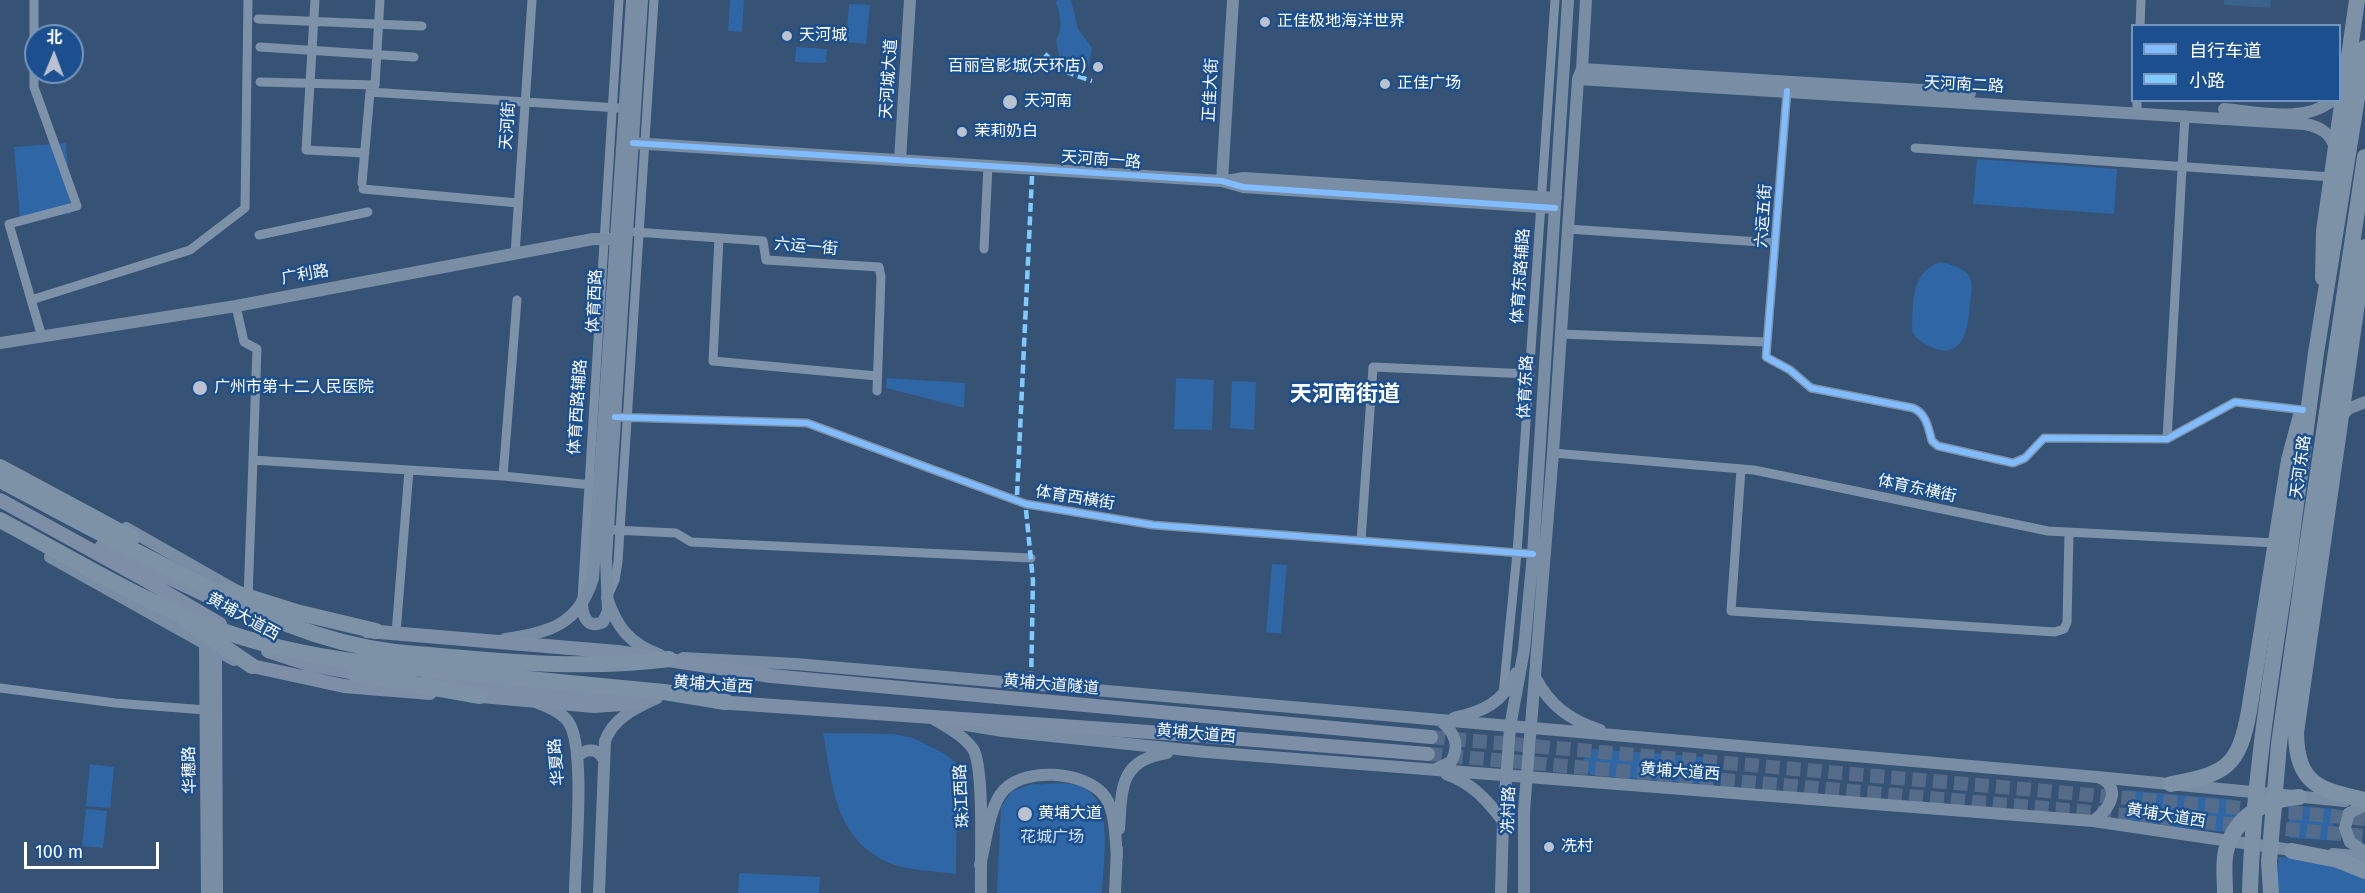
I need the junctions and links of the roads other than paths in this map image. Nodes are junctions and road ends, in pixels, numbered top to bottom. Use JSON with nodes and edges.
{"nodes":[{"id":1,"x":34,"y":0,"type":"edge"},
{"id":2,"x":248,"y":0,"type":"edge"},
{"id":3,"x":315,"y":0,"type":"edge"},
{"id":4,"x":380,"y":0,"type":"edge"},
{"id":5,"x":532,"y":0,"type":"edge"},
{"id":6,"x":620,"y":0,"type":"edge"},
{"id":7,"x":632,"y":0,"type":"edge"},
{"id":8,"x":642,"y":0,"type":"edge"},
{"id":9,"x":654,"y":0,"type":"edge"},
{"id":10,"x":910,"y":0,"type":"edge"},
{"id":11,"x":1233,"y":0,"type":"edge"},
{"id":12,"x":1556,"y":0,"type":"edge"},
{"id":13,"x":1568,"y":0,"type":"edge"},
{"id":14,"x":1586,"y":0,"type":"edge"},
{"id":15,"x":2141,"y":0,"type":"edge"},
{"id":16,"x":2357,"y":0,"type":"edge"},
{"id":17,"x":258,"y":19,"type":"dead end"},
{"id":18,"x":2140,"y":24,"type":"edge"},
{"id":19,"x":422,"y":26,"type":"dead end"},
{"id":20,"x":261,"y":47,"type":"dead end"},
{"id":21,"x":2365,"y":48,"type":"edge"},
{"id":22,"x":414,"y":57,"type":"dead end"},
{"id":23,"x":1580,"y":74,"type":"junction"},
{"id":24,"x":2348,"y":76,"type":"junction"},
{"id":25,"x":260,"y":82,"type":"dead end"},
{"id":26,"x":2341,"y":90,"type":"edge"},
{"id":27,"x":1787,"y":91,"type":"junction"},
{"id":28,"x":2330,"y":102,"type":"edge"},
{"id":29,"x":524,"y":103,"type":"junction"},
{"id":30,"x":2137,"y":105,"type":"edge"},
{"id":31,"x":618,"y":108,"type":"junction"},
{"id":32,"x":2185,"y":115,"type":"junction"},
{"id":33,"x":638,"y":143,"type":"junction"},
{"id":34,"x":1915,"y":148,"type":"dead end"},
{"id":35,"x":2336,"y":149,"type":"junction"},
{"id":36,"x":365,"y":153,"type":"junction"},
{"id":37,"x":2365,"y":157,"type":"edge"},
{"id":38,"x":900,"y":160,"type":"junction"},
{"id":39,"x":988,"y":166,"type":"junction"},
{"id":40,"x":2182,"y":166,"type":"junction"},
{"id":41,"x":2332,"y":177,"type":"junction"},
{"id":42,"x":1222,"y":181,"type":"junction"},
{"id":43,"x":1541,"y":202,"type":"junction"},
{"id":44,"x":518,"y":203,"type":"junction"},
{"id":45,"x":1556,"y":203,"type":"junction"},
{"id":46,"x":368,"y":212,"type":"dead end"},
{"id":47,"x":1568,"y":229,"type":"junction"},
{"id":48,"x":633,"y":232,"type":"junction"},
{"id":49,"x":259,"y":236,"type":"dead end"},
{"id":50,"x":610,"y":238,"type":"junction"},
{"id":51,"x":719,"y":238,"type":"junction"},
{"id":52,"x":1775,"y":243,"type":"junction"},
{"id":53,"x":984,"y":249,"type":"dead end"},
{"id":54,"x":2358,"y":250,"type":"edge"},
{"id":55,"x":515,"y":254,"type":"junction"},
{"id":56,"x":2325,"y":296,"type":"junction"},
{"id":57,"x":31,"y":300,"type":"junction"},
{"id":58,"x":517,"y":300,"type":"dead end"},
{"id":59,"x":236,"y":306,"type":"junction"},
{"id":60,"x":1560,"y":334,"type":"junction"},
{"id":61,"x":42,"y":337,"type":"junction"},
{"id":62,"x":1767,"y":342,"type":"junction"},
{"id":63,"x":0,"y":343,"type":"edge"},
{"id":64,"x":1530,"y":374,"type":"junction"},
{"id":65,"x":877,"y":376,"type":"junction"},
{"id":66,"x":2345,"y":382,"type":"junction"},
{"id":67,"x":877,"y":391,"type":"dead end"},
{"id":68,"x":2311,"y":392,"type":"junction"},
{"id":69,"x":2365,"y":400,"type":"edge"},
{"id":70,"x":2303,"y":410,"type":"junction"},
{"id":71,"x":620,"y":418,"type":"junction"},
{"id":72,"x":2340,"y":418,"type":"junction"},
{"id":73,"x":2167,"y":439,"type":"junction"},
{"id":74,"x":2335,"y":451,"type":"junction"},
{"id":75,"x":1553,"y":453,"type":"junction"},
{"id":76,"x":0,"y":460,"type":"edge"},
{"id":77,"x":253,"y":460,"type":"junction"},
{"id":78,"x":0,"y":466,"type":"edge"},
{"id":79,"x":1741,"y":469,"type":"junction"},
{"id":80,"x":409,"y":470,"type":"junction"},
{"id":81,"x":0,"y":473,"type":"edge"},
{"id":82,"x":503,"y":476,"type":"junction"},
{"id":83,"x":0,"y":480,"type":"edge"},
{"id":84,"x":2316,"y":482,"type":"junction"},
{"id":85,"x":594,"y":485,"type":"junction"},
{"id":86,"x":0,"y":490,"type":"edge"},
{"id":87,"x":0,"y":500,"type":"edge"},
{"id":88,"x":0,"y":513,"type":"edge"},
{"id":89,"x":0,"y":520,"type":"edge"},
{"id":90,"x":0,"y":528,"type":"edge"},
{"id":91,"x":60,"y":528,"type":"junction"},
{"id":92,"x":614,"y":530,"type":"junction"},
{"id":93,"x":2069,"y":533,"type":"junction"},
{"id":94,"x":1360,"y":541,"type":"junction"},
{"id":95,"x":2276,"y":543,"type":"junction"},
{"id":96,"x":1517,"y":553,"type":"junction"},
{"id":97,"x":1533,"y":554,"type":"junction"},
{"id":98,"x":1031,"y":558,"type":"dead end"},
{"id":99,"x":2297,"y":558,"type":"junction"},
{"id":100,"x":184,"y":575,"type":"junction"},
{"id":101,"x":248,"y":598,"type":"junction"},
{"id":102,"x":607,"y":598,"type":"junction"},
{"id":103,"x":582,"y":601,"type":"junction"},
{"id":104,"x":376,"y":631,"type":"junction"},
{"id":105,"x":396,"y":633,"type":"junction"},
{"id":106,"x":492,"y":641,"type":"junction"},
{"id":107,"x":211,"y":649,"type":"junction"},
{"id":108,"x":1524,"y":650,"type":"junction"},
{"id":109,"x":394,"y":659,"type":"junction"},
{"id":110,"x":669,"y":659,"type":"junction"},
{"id":111,"x":252,"y":666,"type":"junction"},
{"id":112,"x":356,"y":674,"type":"junction"},
{"id":113,"x":1535,"y":677,"type":"junction"},
{"id":114,"x":0,"y":688,"type":"edge"},
{"id":115,"x":480,"y":696,"type":"junction"},
{"id":116,"x":1503,"y":697,"type":"junction"},
{"id":117,"x":657,"y":698,"type":"junction"},
{"id":118,"x":726,"y":702,"type":"junction"},
{"id":119,"x":206,"y":710,"type":"junction"},
{"id":120,"x":932,"y":718,"type":"junction"},
{"id":121,"x":1441,"y":721,"type":"junction"},
{"id":122,"x":1510,"y":727,"type":"junction"},
{"id":123,"x":2246,"y":727,"type":"junction"},
{"id":124,"x":1531,"y":729,"type":"junction"},
{"id":125,"x":2296,"y":733,"type":"junction"},
{"id":126,"x":1431,"y":737,"type":"tunnel mouth"},
{"id":127,"x":1621,"y":737,"type":"junction"},
{"id":128,"x":1206,"y":753,"type":"junction"},
{"id":129,"x":1428,"y":754,"type":"tunnel mouth"},
{"id":130,"x":577,"y":757,"type":"junction"},
{"id":131,"x":603,"y":758,"type":"junction"},
{"id":132,"x":1434,"y":769,"type":"junction"},
{"id":133,"x":1507,"y":775,"type":"junction"},
{"id":134,"x":1527,"y":777,"type":"junction"},
{"id":135,"x":2097,"y":777,"type":"junction"},
{"id":136,"x":2171,"y":784,"type":"junction"},
{"id":137,"x":2299,"y":798,"type":"junction"},
{"id":138,"x":2365,"y":803,"type":"edge"},
{"id":139,"x":1503,"y":821,"type":"junction"},
{"id":140,"x":2092,"y":821,"type":"junction"},
{"id":141,"x":2229,"y":842,"type":"junction"},
{"id":142,"x":2292,"y":851,"type":"junction"},
{"id":143,"x":2365,"y":852,"type":"edge"},
{"id":144,"x":1117,"y":856,"type":"junction"},
{"id":145,"x":2365,"y":857,"type":"edge"},
{"id":146,"x":980,"y":865,"type":"junction"},
{"id":147,"x":2365,"y":871,"type":"edge"},
{"id":148,"x":207,"y":893,"type":"edge"},
{"id":149,"x":217,"y":893,"type":"edge"},
{"id":150,"x":574,"y":893,"type":"edge"},
{"id":151,"x":599,"y":893,"type":"edge"},
{"id":152,"x":981,"y":893,"type":"edge"},
{"id":153,"x":1115,"y":893,"type":"edge"},
{"id":154,"x":1501,"y":893,"type":"edge"},
{"id":155,"x":1524,"y":893,"type":"edge"},
{"id":156,"x":2225,"y":893,"type":"edge"},
{"id":157,"x":2250,"y":893,"type":"edge"},
{"id":158,"x":2269,"y":893,"type":"edge"}],
"edges":[{"from":1,"to":57,"type":"street"},
{"from":2,"to":57,"type":"street"},
{"from":3,"to":36,"type":"street"},
{"from":4,"to":25,"type":"street"},
{"from":5,"to":29,"type":"street","name":"天河街"},
{"from":6,"to":31,"type":"street"},
{"from":7,"to":31,"type":"main road","name":"体育西路"},
{"from":8,"to":33,"type":"main road","name":"体育西路"},
{"from":9,"to":33,"type":"street"},
{"from":10,"to":38,"type":"main road","name":"天河城大道"},
{"from":11,"to":42,"type":"main road","name":"正佳大街"},
{"from":12,"to":43,"type":"street","name":"体育东路辅路"},
{"from":13,"to":45,"type":"main road","name":"体育东路"},
{"from":14,"to":23,"type":"main road","name":"体育东路"},
{"from":15,"to":18,"type":"street"},
{"from":16,"to":24,"type":"highway"},
{"from":17,"to":19,"type":"street"},
{"from":20,"to":22,"type":"street"},
{"from":21,"to":56,"type":"highway","name":"天河东路"},
{"from":23,"to":27,"type":"main road","name":"天河南二路"},
{"from":23,"to":30,"type":"main road","name":"天河南二路"},
{"from":23,"to":47,"type":"main road","name":"体育东路"},
{"from":24,"to":26,"type":"main road"},
{"from":24,"to":35,"type":"highway"},
{"from":27,"to":30,"type":"main road","name":"天河南二路"},
{"from":27,"to":52,"type":"street","name":"六运五街"},
{"from":28,"to":30,"type":"main road","name":"天河南二路"},
{"from":29,"to":31,"type":"street"},
{"from":29,"to":36,"type":"street"},
{"from":29,"to":44,"type":"street","name":"天河街"},
{"from":30,"to":32,"type":"main road","name":"天河南二路"},
{"from":31,"to":50,"type":"main road","name":"体育西路"},
{"from":32,"to":35,"type":"main road","name":"天河南二路"},
{"from":32,"to":40,"type":"street"},
{"from":33,"to":38,"type":"main road","name":"天河南一路"},
{"from":33,"to":48,"type":"main road","name":"体育西路"},
{"from":34,"to":40,"type":"street"},
{"from":35,"to":41,"type":"highway"},
{"from":36,"to":44,"type":"street"},
{"from":37,"to":54,"type":"highway","name":"天河东路"},
{"from":38,"to":39,"type":"main road","name":"天河南一路"},
{"from":39,"to":42,"type":"main road","name":"天河南一路"},
{"from":39,"to":53,"type":"street"},
{"from":40,"to":41,"type":"street"},
{"from":40,"to":73,"type":"street"},
{"from":41,"to":56,"type":"highway"},
{"from":42,"to":43,"type":"main road","name":"天河南一路"},
{"from":43,"to":45,"type":"main road","name":"天河南一路"},
{"from":43,"to":64,"type":"street","name":"体育东路辅路"},
{"from":44,"to":55,"type":"street","name":"天河街"},
{"from":45,"to":97,"type":"main road","name":"体育东路"},
{"from":46,"to":49,"type":"street"},
{"from":47,"to":52,"type":"street"},
{"from":47,"to":60,"type":"main road","name":"体育东路"},
{"from":48,"to":51,"type":"street","name":"六运一街"},
{"from":48,"to":71,"type":"main road","name":"体育西路"},
{"from":50,"to":55,"type":"main road","name":"广利路"},
{"from":50,"to":85,"type":"main road","name":"体育西路"},
{"from":51,"to":65,"type":"street","name":"六运一街"},
{"from":51,"to":65,"type":"street"},
{"from":52,"to":62,"type":"street","name":"六运五街"},
{"from":54,"to":66,"type":"highway"},
{"from":54,"to":84,"type":"highway","name":"天河东路"},
{"from":55,"to":59,"type":"main road","name":"广利路"},
{"from":56,"to":68,"type":"highway","name":"天河东路"},
{"from":57,"to":61,"type":"street"},
{"from":58,"to":82,"type":"street"},
{"from":59,"to":61,"type":"main road","name":"广利路"},
{"from":59,"to":77,"type":"street"},
{"from":60,"to":62,"type":"street"},
{"from":60,"to":75,"type":"main road","name":"体育东路"},
{"from":61,"to":63,"type":"main road","name":"广利路"},
{"from":62,"to":73,"type":"street"},
{"from":64,"to":94,"type":"street"},
{"from":64,"to":96,"type":"street","name":"体育东路辅路"},
{"from":65,"to":67,"type":"street"},
{"from":66,"to":69,"type":"main road"},
{"from":66,"to":72,"type":"highway"},
{"from":68,"to":70,"type":"highway"},
{"from":68,"to":99,"type":"highway","name":"天河东路"},
{"from":69,"to":72,"type":"main road"},
{"from":70,"to":73,"type":"street"},
{"from":70,"to":95,"type":"highway"},
{"from":71,"to":92,"type":"main road","name":"体育西路"},
{"from":71,"to":94,"type":"street","name":"体育西横街"},
{"from":72,"to":74,"type":"highway"},
{"from":74,"to":84,"type":"highway"},
{"from":74,"to":125,"type":"highway"},
{"from":75,"to":79,"type":"street","name":"体育东横街"},
{"from":75,"to":113,"type":"main road","name":"体育东路"},
{"from":76,"to":101,"type":"main road"},
{"from":77,"to":80,"type":"street"},
{"from":77,"to":101,"type":"street"},
{"from":78,"to":100,"type":"highway","bridge":true},
{"from":79,"to":93,"type":"street","name":"体育东横街"},
{"from":79,"to":93,"type":"street"},
{"from":80,"to":82,"type":"street"},
{"from":80,"to":105,"type":"street"},
{"from":81,"to":101,"type":"highway"},
{"from":82,"to":85,"type":"street"},
{"from":83,"to":100,"type":"highway","bridge":true},
{"from":84,"to":99,"type":"highway","name":"天河东路"},
{"from":85,"to":103,"type":"main road","name":"体育西路"},
{"from":86,"to":91,"type":"main road"},
{"from":87,"to":91,"type":"main road"},
{"from":88,"to":111,"type":"highway"},
{"from":89,"to":109,"type":"highway","bridge":true},
{"from":90,"to":107,"type":"main road"},
{"from":91,"to":104,"type":"main road","name":"黄埔大道西"},
{"from":91,"to":112,"type":"main road","name":"黄埔大道西"},
{"from":92,"to":98,"type":"street"},
{"from":92,"to":102,"type":"main road","name":"体育西路"},
{"from":93,"to":95,"type":"street","name":"体育东横街"},
{"from":94,"to":96,"type":"street","name":"体育西横街"},
{"from":95,"to":123,"type":"highway"},
{"from":96,"to":97,"type":"street","name":"体育西横街"},
{"from":96,"to":116,"type":"street","name":"体育东路辅路"},
{"from":97,"to":108,"type":"main road","name":"体育东路"},
{"from":99,"to":157,"type":"highway","name":"天河东路","bridge":true},
{"from":99,"to":158,"type":"highway","name":"天河东路","bridge":true},
{"from":100,"to":109,"type":"highway","bridge":true},
{"from":101,"to":104,"type":"highway"},
{"from":102,"to":103,"type":"main road"},
{"from":102,"to":110,"type":"main road"},
{"from":103,"to":106,"type":"main road","name":"体育西路"},
{"from":104,"to":105,"type":"main road","name":"黄埔大道西"},
{"from":105,"to":106,"type":"main road","name":"黄埔大道西"},
{"from":106,"to":110,"type":"main road","name":"黄埔大道西"},
{"from":107,"to":111,"type":"main road"},
{"from":107,"to":119,"type":"main road","name":"华穗路"},
{"from":107,"to":149,"type":"main road","name":"华穗路"},
{"from":108,"to":116,"type":"main road"},
{"from":108,"to":122,"type":"main road","name":"体育东路"},
{"from":109,"to":110,"type":"highway"},
{"from":109,"to":118,"type":"highway"},
{"from":110,"to":121,"type":"main road","name":"黄埔大道西"},
{"from":110,"to":126,"type":"main road","name":"黄埔大道隧道"},
{"from":111,"to":115,"type":"main road"},
{"from":112,"to":115,"type":"highway"},
{"from":112,"to":117,"type":"main road","name":"黄埔大道西"},
{"from":113,"to":124,"type":"main road","name":"体育东路"},
{"from":113,"to":127,"type":"main road"},
{"from":114,"to":119,"type":"street"},
{"from":115,"to":117,"type":"main road"},
{"from":115,"to":130,"type":"main road","name":"华夏路"},
{"from":116,"to":121,"type":"main road"},
{"from":117,"to":118,"type":"main road","name":"黄埔大道西"},
{"from":117,"to":131,"type":"main road"},
{"from":118,"to":120,"type":"main road","name":"黄埔大道西"},
{"from":119,"to":148,"type":"main road","name":"华穗路"},
{"from":120,"to":128,"type":"main road","name":"黄埔大道西"},
{"from":120,"to":129,"type":"main road"},
{"from":120,"to":146,"type":"main road","name":"珠江西路"},
{"from":121,"to":122,"type":"main road","name":"黄埔大道西"},
{"from":121,"to":132,"type":"main road"},
{"from":122,"to":124,"type":"main road","name":"黄埔大道西"},
{"from":122,"to":133,"type":"main road","name":"体育东路"},
{"from":123,"to":125,"type":"highway"},
{"from":123,"to":136,"type":"highway"},
{"from":124,"to":127,"type":"main road","name":"黄埔大道西"},
{"from":124,"to":134,"type":"main road","name":"冼村路"},
{"from":125,"to":138,"type":"highway"},
{"from":127,"to":135,"type":"main road","name":"黄埔大道西"},
{"from":128,"to":132,"type":"main road","name":"黄埔大道西"},
{"from":128,"to":144,"type":"main road"},
{"from":130,"to":131,"type":"main road"},
{"from":130,"to":150,"type":"main road","name":"华夏路"},
{"from":131,"to":151,"type":"main road"},
{"from":132,"to":133,"type":"main road","name":"黄埔大道西"},
{"from":132,"to":139,"type":"main road"},
{"from":133,"to":134,"type":"main road","name":"黄埔大道西"},
{"from":133,"to":139,"type":"main road","name":"冼村路"},
{"from":134,"to":140,"type":"main road","name":"黄埔大道西"},
{"from":134,"to":155,"type":"main road","name":"冼村路"},
{"from":135,"to":136,"type":"main road","name":"黄埔大道西"},
{"from":135,"to":140,"type":"main road"},
{"from":136,"to":137,"type":"main road","name":"黄埔大道西"},
{"from":137,"to":138,"type":"main road","name":"黄埔大道西"},
{"from":137,"to":141,"type":"highway"},
{"from":138,"to":143,"type":"main road"},
{"from":139,"to":154,"type":"main road","name":"冼村路"},
{"from":140,"to":141,"type":"main road","name":"黄埔大道西"},
{"from":141,"to":142,"type":"main road","name":"黄埔大道西"},
{"from":141,"to":156,"type":"highway"},
{"from":142,"to":145,"type":"main road","name":"黄埔大道西"},
{"from":142,"to":147,"type":"highway"},
{"from":144,"to":146,"type":"main road"},
{"from":144,"to":153,"type":"main road"},
{"from":146,"to":152,"type":"main road","name":"珠江西路"}]}
